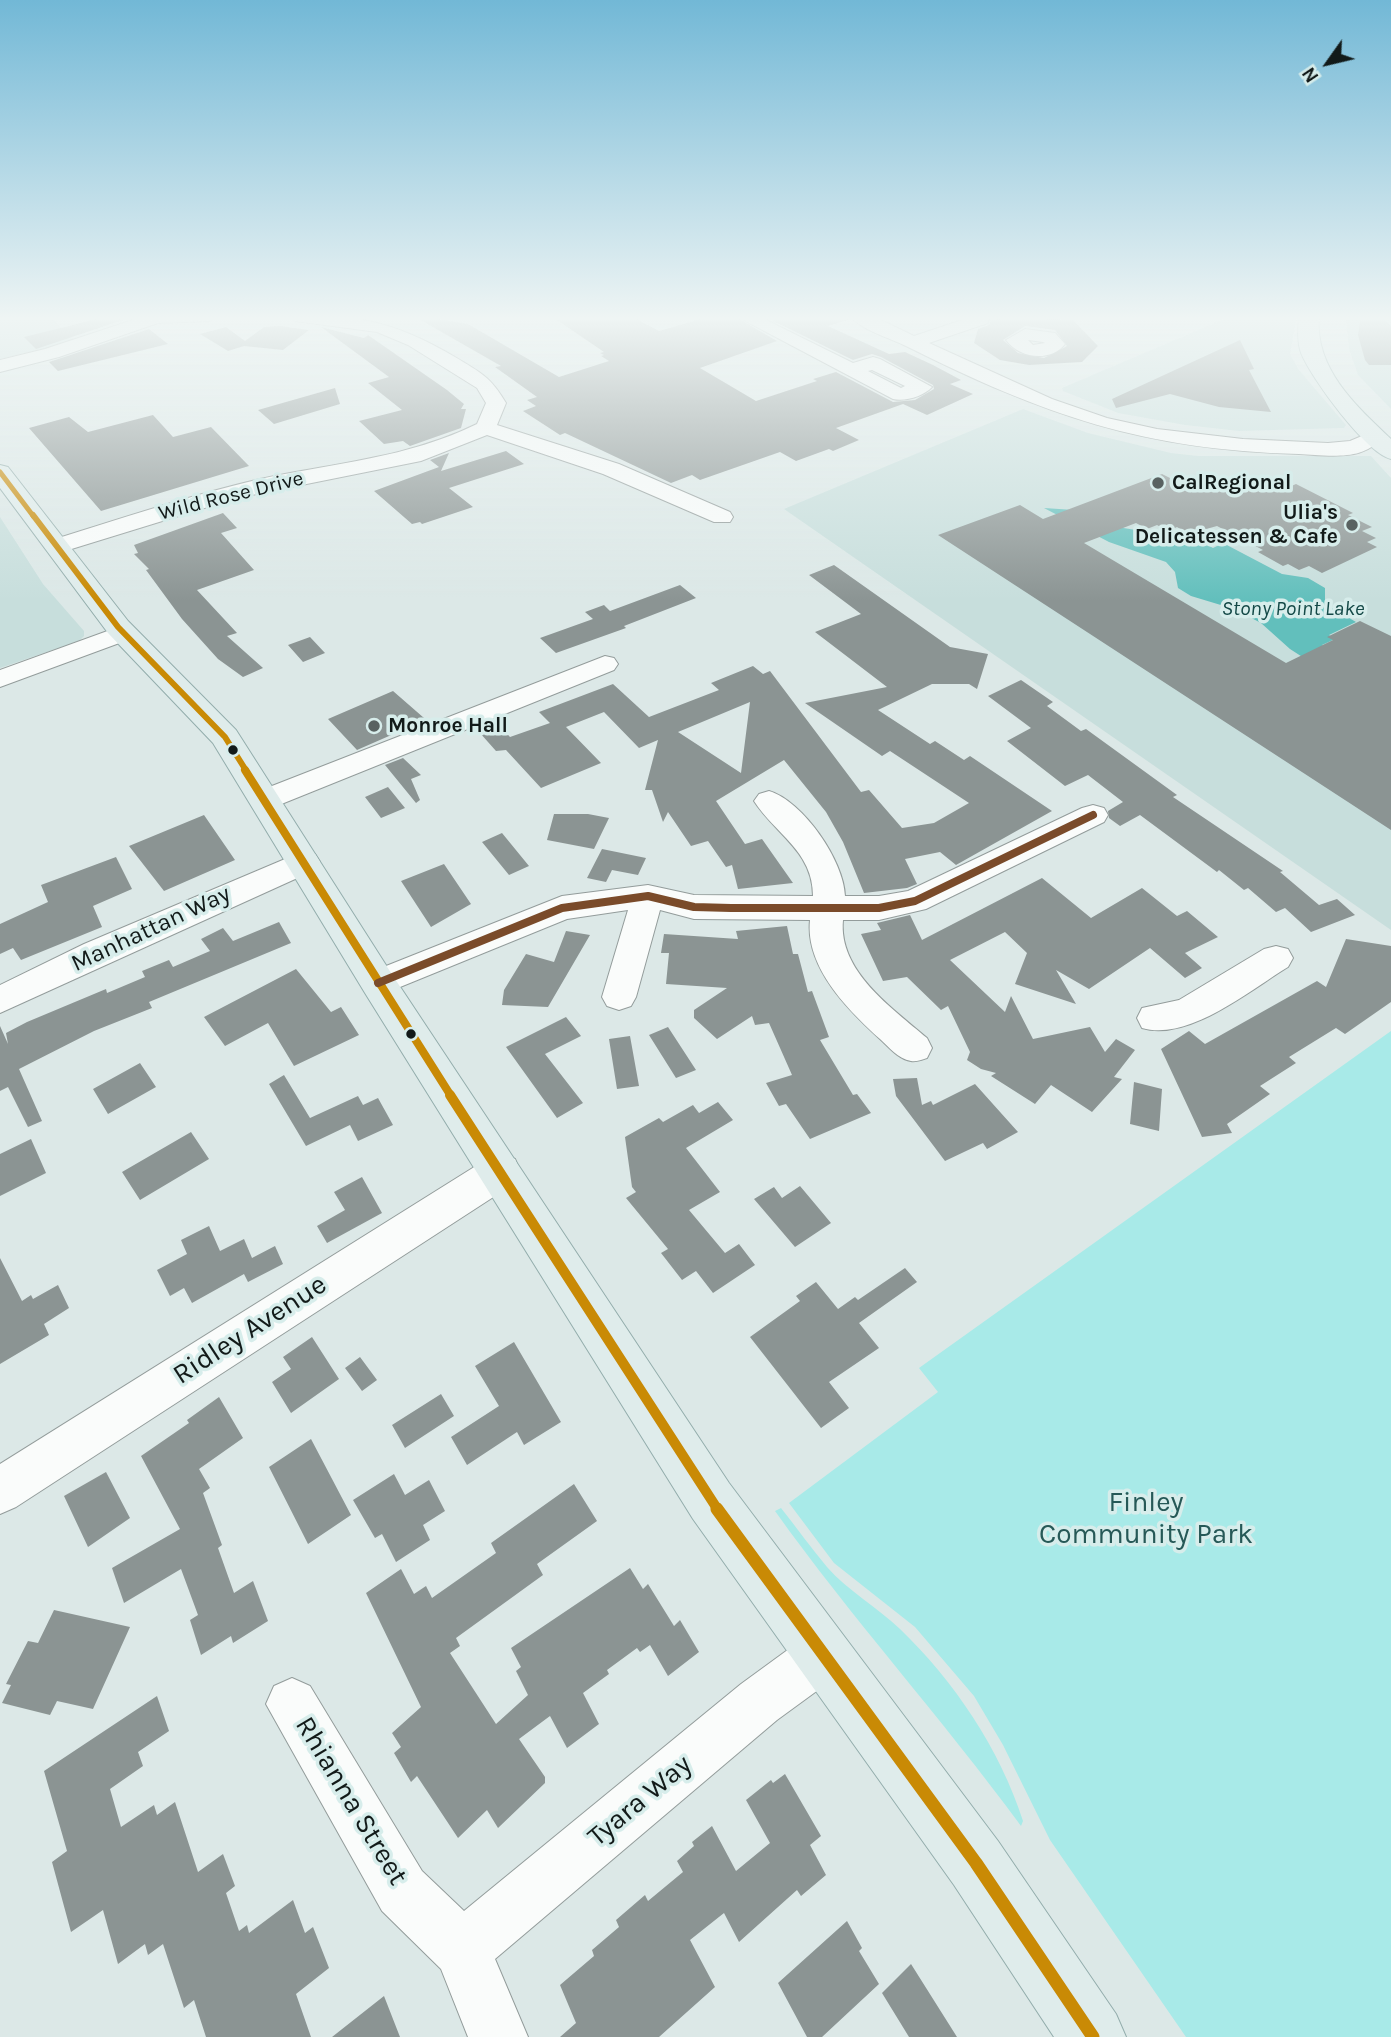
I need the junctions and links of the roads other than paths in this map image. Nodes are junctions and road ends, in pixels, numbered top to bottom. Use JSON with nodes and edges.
{"nodes":[{"id":1,"x":493,"y":411,"type":"edge"},
{"id":2,"x":1069,"y":411,"type":"edge"},
{"id":3,"x":1357,"y":411,"type":"edge"},
{"id":4,"x":1368,"y":411,"type":"edge"},
{"id":5,"x":486,"y":428,"type":"junction"},
{"id":6,"x":1384,"y":439,"type":"edge"},
{"id":7,"x":0,"y":471,"type":"edge"},
{"id":8,"x":722,"y":516,"type":"dead end"},
{"id":9,"x":57,"y":546,"type":"junction"},
{"id":10,"x":124,"y":634,"type":"junction"},
{"id":11,"x":605,"y":664,"type":"dead end"},
{"id":12,"x":0,"y":679,"type":"edge"},
{"id":13,"x":264,"y":800,"type":"junction"},
{"id":14,"x":769,"y":801,"type":"dead end"},
{"id":15,"x":1093,"y":815,"type":"dead end"},
{"id":16,"x":304,"y":862,"type":"junction"},
{"id":17,"x":648,"y":896,"type":"junction"},
{"id":18,"x":829,"y":907,"type":"junction"},
{"id":19,"x":1276,"y":958,"type":"dead end"},
{"id":20,"x":378,"y":983,"type":"junction"},
{"id":21,"x":619,"y":997,"type":"dead end"},
{"id":22,"x":0,"y":1000,"type":"edge"},
{"id":23,"x":1154,"y":1017,"type":"dead end"},
{"id":24,"x":914,"y":1048,"type":"dead end"},
{"id":25,"x":501,"y":1171,"type":"junction"},
{"id":26,"x":0,"y":1491,"type":"edge"},
{"id":27,"x":822,"y":1656,"type":"junction"},
{"id":28,"x":292,"y":1704,"type":"dead end"},
{"id":29,"x":462,"y":1949,"type":"junction"},
{"id":30,"x":498,"y":2037,"type":"edge"},
{"id":31,"x":1093,"y":2037,"type":"edge"}],
"edges":[{"from":1,"to":5,"type":"street"},
{"from":2,"to":6,"type":"street"},
{"from":3,"to":6,"type":"main road"},
{"from":4,"to":6,"type":"main road"},
{"from":5,"to":8,"type":"street"},
{"from":5,"to":9,"type":"street","name":"Wild Rose Drive"},
{"from":7,"to":9,"type":"main road"},
{"from":9,"to":10,"type":"main road"},
{"from":10,"to":12,"type":"street"},
{"from":10,"to":13,"type":"main road"},
{"from":11,"to":13,"type":"street"},
{"from":13,"to":16,"type":"main road"},
{"from":14,"to":18,"type":"street"},
{"from":15,"to":18,"type":"street"},
{"from":16,"to":20,"type":"main road"},
{"from":16,"to":22,"type":"street","name":"Manhattan Way"},
{"from":17,"to":18,"type":"street"},
{"from":17,"to":20,"type":"street"},
{"from":17,"to":21,"type":"street"},
{"from":18,"to":24,"type":"street"},
{"from":19,"to":23,"type":"street"},
{"from":20,"to":25,"type":"main road"},
{"from":25,"to":26,"type":"street","name":"Ridley Avenue"},
{"from":25,"to":27,"type":"main road"},
{"from":27,"to":29,"type":"street","name":"Tyara Way"},
{"from":27,"to":31,"type":"main road"},
{"from":28,"to":29,"type":"street","name":"Rhianna Street"},
{"from":29,"to":30,"type":"street","name":"Rhianna Street"}]}
